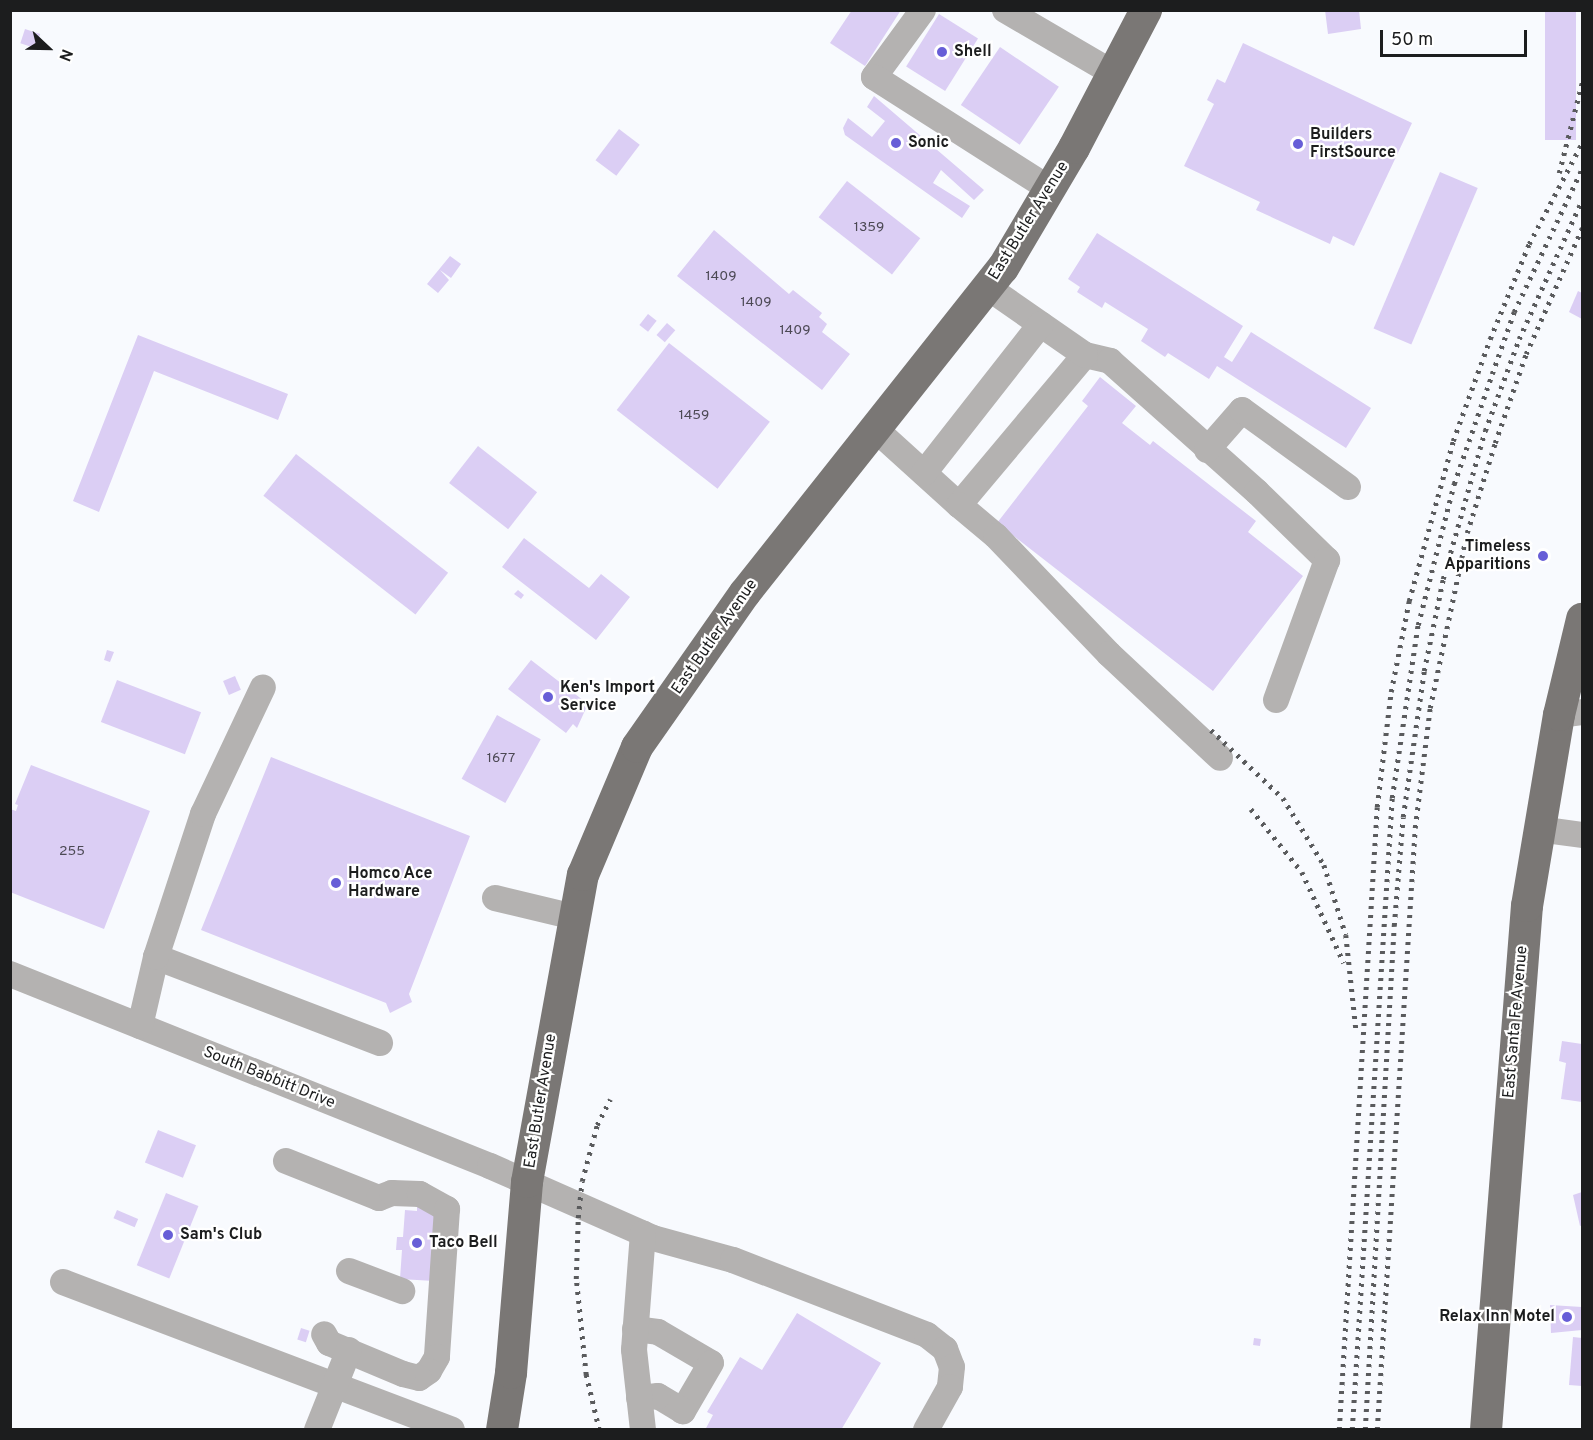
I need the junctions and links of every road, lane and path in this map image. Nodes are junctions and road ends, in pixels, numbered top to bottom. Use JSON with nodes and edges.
{"nodes":[{"id":1,"x":922,"y":10,"type":"edge"},
{"id":2,"x":1005,"y":10,"type":"edge"},
{"id":3,"x":1146,"y":10,"type":"edge"},
{"id":4,"x":1113,"y":73,"type":"junction"},
{"id":5,"x":1050,"y":189,"type":"junction"},
{"id":6,"x":987,"y":287,"type":"junction"},
{"id":7,"x":1041,"y":324,"type":"junction"},
{"id":8,"x":1085,"y":355,"type":"junction"},
{"id":9,"x":874,"y":428,"type":"junction"},
{"id":10,"x":1207,"y":450,"type":"junction"},
{"id":11,"x":924,"y":473,"type":"junction"},
{"id":12,"x":1348,"y":487,"type":"dead end"},
{"id":13,"x":959,"y":504,"type":"junction"},
{"id":14,"x":1582,"y":619,"type":"edge"},
{"id":15,"x":263,"y":687,"type":"dead end"},
{"id":16,"x":1276,"y":700,"type":"dead end"},
{"id":17,"x":1571,"y":713,"type":"edge"},
{"id":18,"x":1220,"y":758,"type":"dead end"},
{"id":19,"x":1538,"y":829,"type":"junction"},
{"id":20,"x":1582,"y":835,"type":"edge"},
{"id":21,"x":495,"y":898,"type":"dead end"},
{"id":22,"x":574,"y":917,"type":"junction"},
{"id":23,"x":156,"y":957,"type":"junction"},
{"id":24,"x":10,"y":974,"type":"edge"},
{"id":25,"x":140,"y":1026,"type":"junction"},
{"id":26,"x":380,"y":1043,"type":"dead end"},
{"id":27,"x":285,"y":1161,"type":"dead end"},
{"id":28,"x":527,"y":1182,"type":"junction"},
{"id":29,"x":644,"y":1233,"type":"junction"},
{"id":30,"x":350,"y":1271,"type":"dead end"},
{"id":31,"x":63,"y":1282,"type":"dead end"},
{"id":32,"x":402,"y":1292,"type":"dead end"},
{"id":33,"x":635,"y":1329,"type":"junction"},
{"id":34,"x":324,"y":1334,"type":"dead end"},
{"id":35,"x":349,"y":1350,"type":"junction"},
{"id":36,"x":334,"y":1387,"type":"junction"},
{"id":37,"x":639,"y":1398,"type":"junction"},
{"id":38,"x":317,"y":1430,"type":"edge"},
{"id":39,"x":452,"y":1430,"type":"edge"},
{"id":40,"x":502,"y":1430,"type":"edge"},
{"id":41,"x":643,"y":1430,"type":"edge"},
{"id":42,"x":927,"y":1430,"type":"edge"},
{"id":43,"x":1486,"y":1430,"type":"edge"}],
"edges":[{"from":1,"to":5,"type":"street"},
{"from":2,"to":4,"type":"street"},
{"from":3,"to":4,"type":"main road","name":"East Butler Avenue"},
{"from":4,"to":5,"type":"main road","name":"East Butler Avenue"},
{"from":5,"to":6,"type":"main road","name":"East Butler Avenue"},
{"from":6,"to":7,"type":"street"},
{"from":6,"to":9,"type":"main road","name":"East Butler Avenue"},
{"from":7,"to":8,"type":"street"},
{"from":7,"to":11,"type":"street"},
{"from":8,"to":10,"type":"street"},
{"from":8,"to":13,"type":"street"},
{"from":9,"to":11,"type":"street"},
{"from":9,"to":22,"type":"main road","name":"East Butler Avenue"},
{"from":10,"to":12,"type":"street"},
{"from":10,"to":16,"type":"street"},
{"from":11,"to":13,"type":"street"},
{"from":13,"to":18,"type":"street"},
{"from":14,"to":17,"type":"main road","name":"East Santa Fe Avenue"},
{"from":15,"to":23,"type":"street"},
{"from":17,"to":19,"type":"main road","name":"East Santa Fe Avenue"},
{"from":19,"to":20,"type":"street"},
{"from":19,"to":43,"type":"main road","name":"East Santa Fe Avenue"},
{"from":21,"to":22,"type":"street"},
{"from":22,"to":28,"type":"main road","name":"East Butler Avenue"},
{"from":23,"to":25,"type":"street"},
{"from":23,"to":26,"type":"street"},
{"from":24,"to":25,"type":"street","name":"South Babbitt Drive"},
{"from":25,"to":28,"type":"street","name":"South Babbitt Drive"},
{"from":27,"to":35,"type":"street"},
{"from":28,"to":29,"type":"street","name":"South Babbitt Drive"},
{"from":28,"to":40,"type":"main road","name":"East Butler Avenue"},
{"from":29,"to":33,"type":"street"},
{"from":29,"to":42,"type":"street","name":"South Babbitt Drive"},
{"from":30,"to":32,"type":"street"},
{"from":31,"to":36,"type":"street"},
{"from":33,"to":37,"type":"street"},
{"from":33,"to":37,"type":"street"},
{"from":34,"to":35,"type":"street"},
{"from":35,"to":36,"type":"street"},
{"from":36,"to":38,"type":"street"},
{"from":36,"to":39,"type":"street"},
{"from":37,"to":41,"type":"street"}]}
